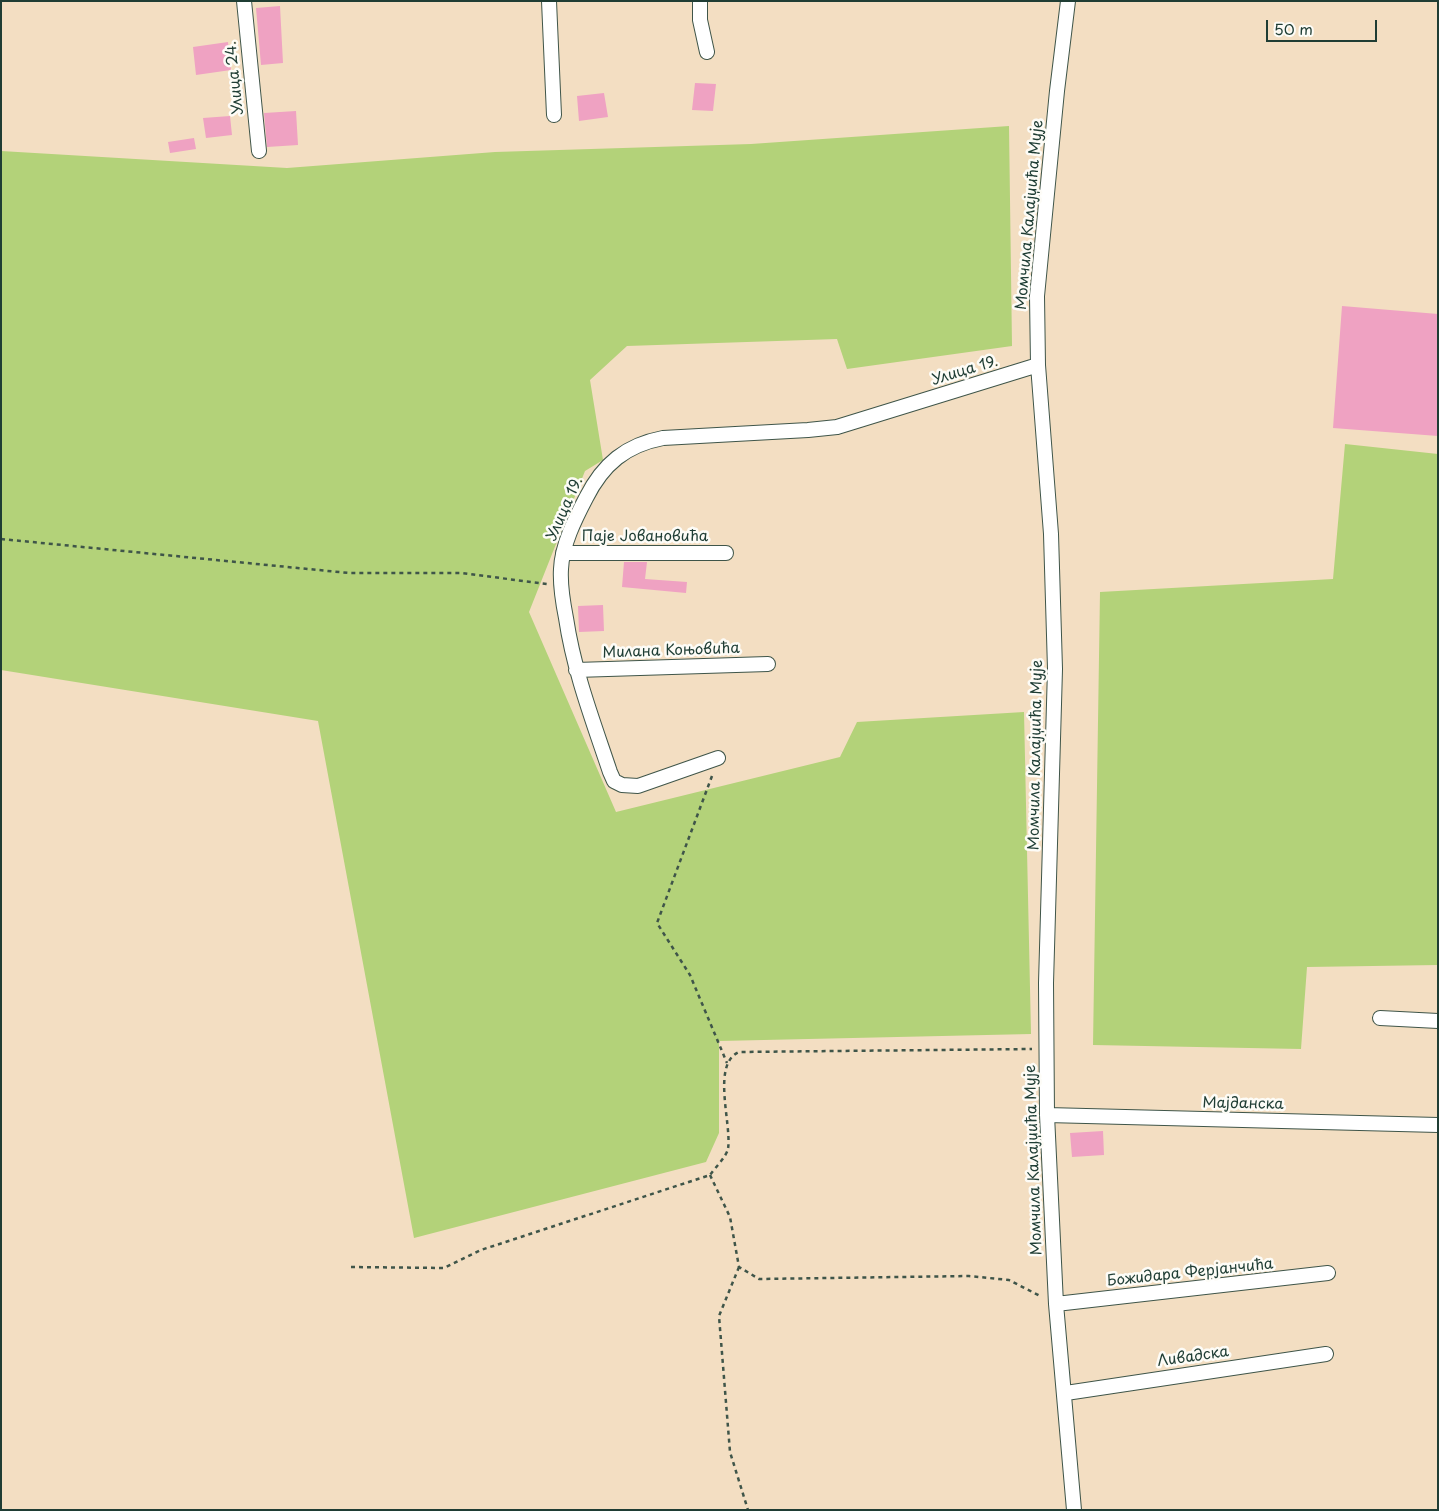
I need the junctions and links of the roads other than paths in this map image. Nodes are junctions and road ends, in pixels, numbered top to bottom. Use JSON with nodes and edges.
{"nodes":[{"id":1,"x":244,"y":1,"type":"edge"},
{"id":2,"x":549,"y":1,"type":"edge"},
{"id":3,"x":700,"y":1,"type":"edge"},
{"id":4,"x":1068,"y":1,"type":"edge"},
{"id":5,"x":707,"y":52,"type":"dead end"},
{"id":6,"x":554,"y":115,"type":"dead end"},
{"id":7,"x":259,"y":151,"type":"dead end"},
{"id":8,"x":1038,"y":365,"type":"junction"},
{"id":9,"x":563,"y":553,"type":"junction"},
{"id":10,"x":726,"y":553,"type":"dead end"},
{"id":11,"x":768,"y":664,"type":"dead end"},
{"id":12,"x":576,"y":670,"type":"junction"},
{"id":13,"x":718,"y":758,"type":"road end"},
{"id":14,"x":1380,"y":1018,"type":"dead end"},
{"id":15,"x":1438,"y":1021,"type":"edge"},
{"id":16,"x":1047,"y":1116,"type":"junction"},
{"id":17,"x":1438,"y":1125,"type":"edge"},
{"id":18,"x":1328,"y":1273,"type":"dead end"},
{"id":19,"x":1056,"y":1304,"type":"junction"},
{"id":20,"x":1326,"y":1354,"type":"dead end"},
{"id":21,"x":1066,"y":1392,"type":"junction"},
{"id":22,"x":1074,"y":1510,"type":"edge"}],
"edges":[{"from":1,"to":7,"type":"street","name":"Улица 24."},
{"from":2,"to":6,"type":"street"},
{"from":3,"to":5,"type":"street"},
{"from":4,"to":8,"type":"street","name":"Момчила Калајџића Мује"},
{"from":8,"to":9,"type":"street","name":"Улица 19."},
{"from":8,"to":16,"type":"street","name":"Момчила Калајџића Мује"},
{"from":9,"to":10,"type":"street","name":"Паје Јовановића"},
{"from":9,"to":12,"type":"street","name":"Улица 19."},
{"from":11,"to":12,"type":"street","name":"Милана Коњовића"},
{"from":12,"to":13,"type":"street","name":"Улица 19."},
{"from":14,"to":15,"type":"street"},
{"from":16,"to":17,"type":"street","name":"Мајданска"},
{"from":16,"to":19,"type":"street","name":"Момчила Калајџића Мује"},
{"from":18,"to":19,"type":"street","name":"Божидара Ферјанчића"},
{"from":19,"to":21,"type":"street","name":"Момчила Калајџића Мује"},
{"from":20,"to":21,"type":"street","name":"Ливадска"},
{"from":21,"to":22,"type":"street","name":"Момчила Калајџића Мује"}]}
